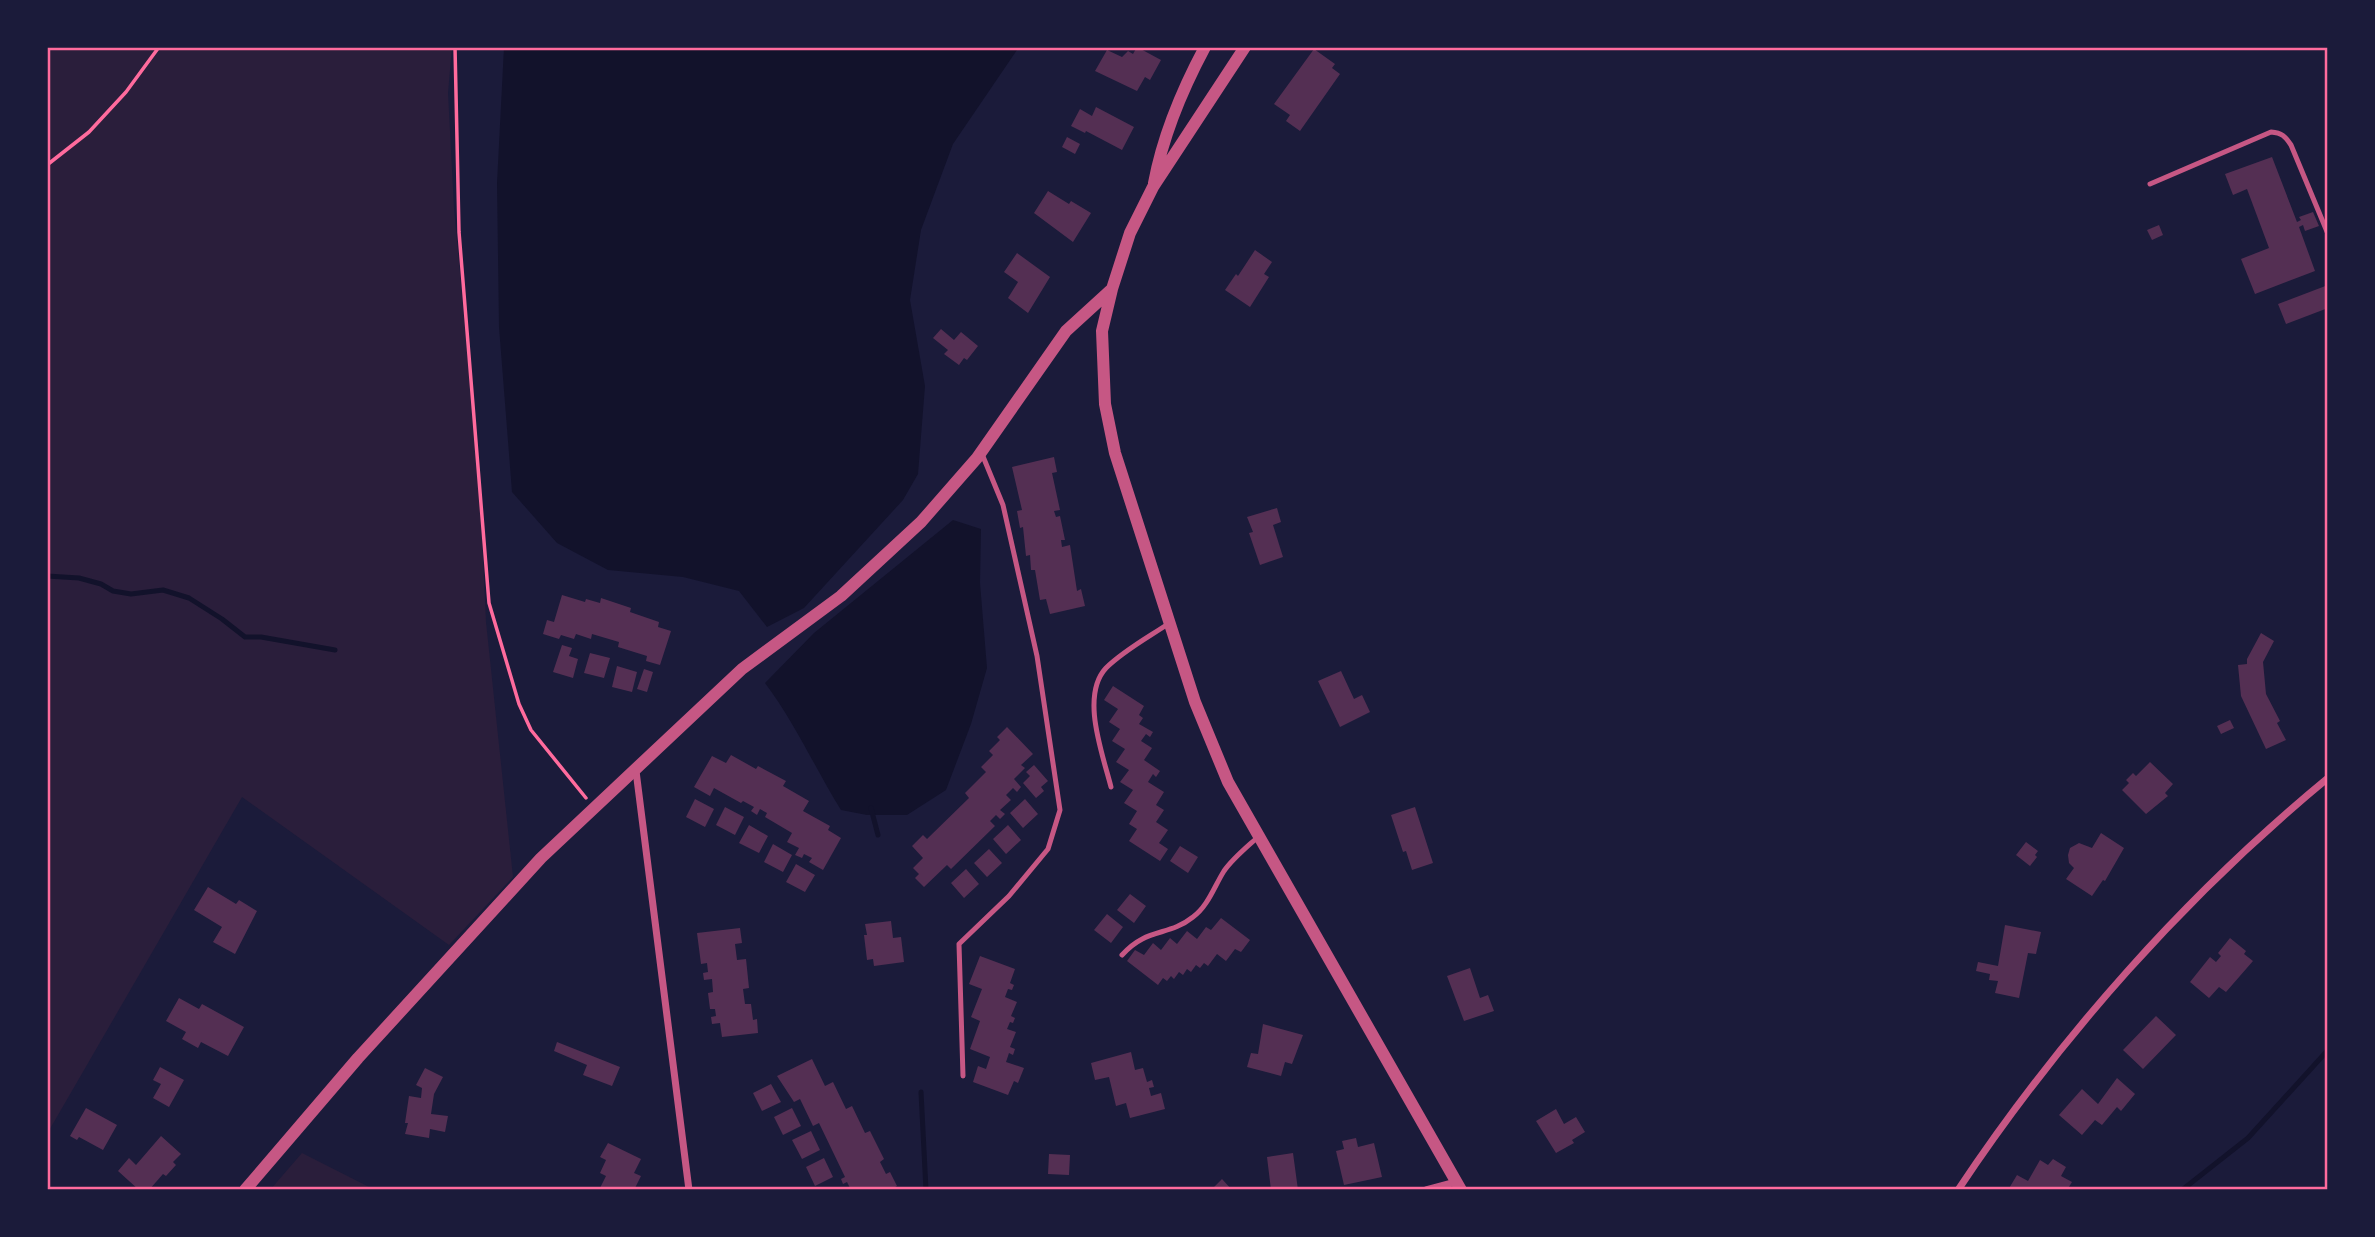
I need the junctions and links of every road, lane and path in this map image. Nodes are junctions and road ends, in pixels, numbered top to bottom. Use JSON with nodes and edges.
{"nodes":[{"id":1,"x":159,"y":47,"type":"edge"},
{"id":2,"x":455,"y":47,"type":"edge"},
{"id":3,"x":1205,"y":47,"type":"edge"},
{"id":4,"x":1245,"y":47,"type":"edge"},
{"id":5,"x":47,"y":165,"type":"edge"},
{"id":6,"x":2150,"y":184,"type":"dead end"},
{"id":7,"x":1153,"y":187,"type":"junction"},
{"id":8,"x":2328,"y":234,"type":"edge"},
{"id":9,"x":1112,"y":289,"type":"junction"},
{"id":10,"x":981,"y":452,"type":"junction"},
{"id":11,"x":1170,"y":623,"type":"junction"},
{"id":12,"x":636,"y":771,"type":"junction"},
{"id":13,"x":2328,"y":778,"type":"edge"},
{"id":14,"x":1111,"y":787,"type":"dead end"},
{"id":15,"x":596,"y":808,"type":"junction"},
{"id":16,"x":1259,"y":836,"type":"junction"},
{"id":17,"x":1122,"y":956,"type":"dead end"},
{"id":18,"x":963,"y":1076,"type":"dead end"},
{"id":19,"x":1458,"y":1186,"type":"edge"},
{"id":20,"x":245,"y":1190,"type":"edge"},
{"id":21,"x":689,"y":1190,"type":"edge"},
{"id":22,"x":1426,"y":1190,"type":"edge"},
{"id":23,"x":1958,"y":1190,"type":"edge"}],
"edges":[{"from":1,"to":5,"type":"path"},
{"from":2,"to":15,"type":"path"},
{"from":3,"to":7,"type":"street"},
{"from":4,"to":7,"type":"street"},
{"from":6,"to":8,"type":"lane"},
{"from":7,"to":9,"type":"street"},
{"from":9,"to":10,"type":"street"},
{"from":9,"to":11,"type":"street"},
{"from":10,"to":12,"type":"street"},
{"from":10,"to":18,"type":"lane"},
{"from":11,"to":14,"type":"lane"},
{"from":11,"to":16,"type":"street"},
{"from":12,"to":15,"type":"street"},
{"from":12,"to":21,"type":"street"},
{"from":13,"to":23,"type":"street"},
{"from":15,"to":20,"type":"street"},
{"from":16,"to":17,"type":"lane"},
{"from":16,"to":19,"type":"street"},
{"from":19,"to":22,"type":"street"}]}
